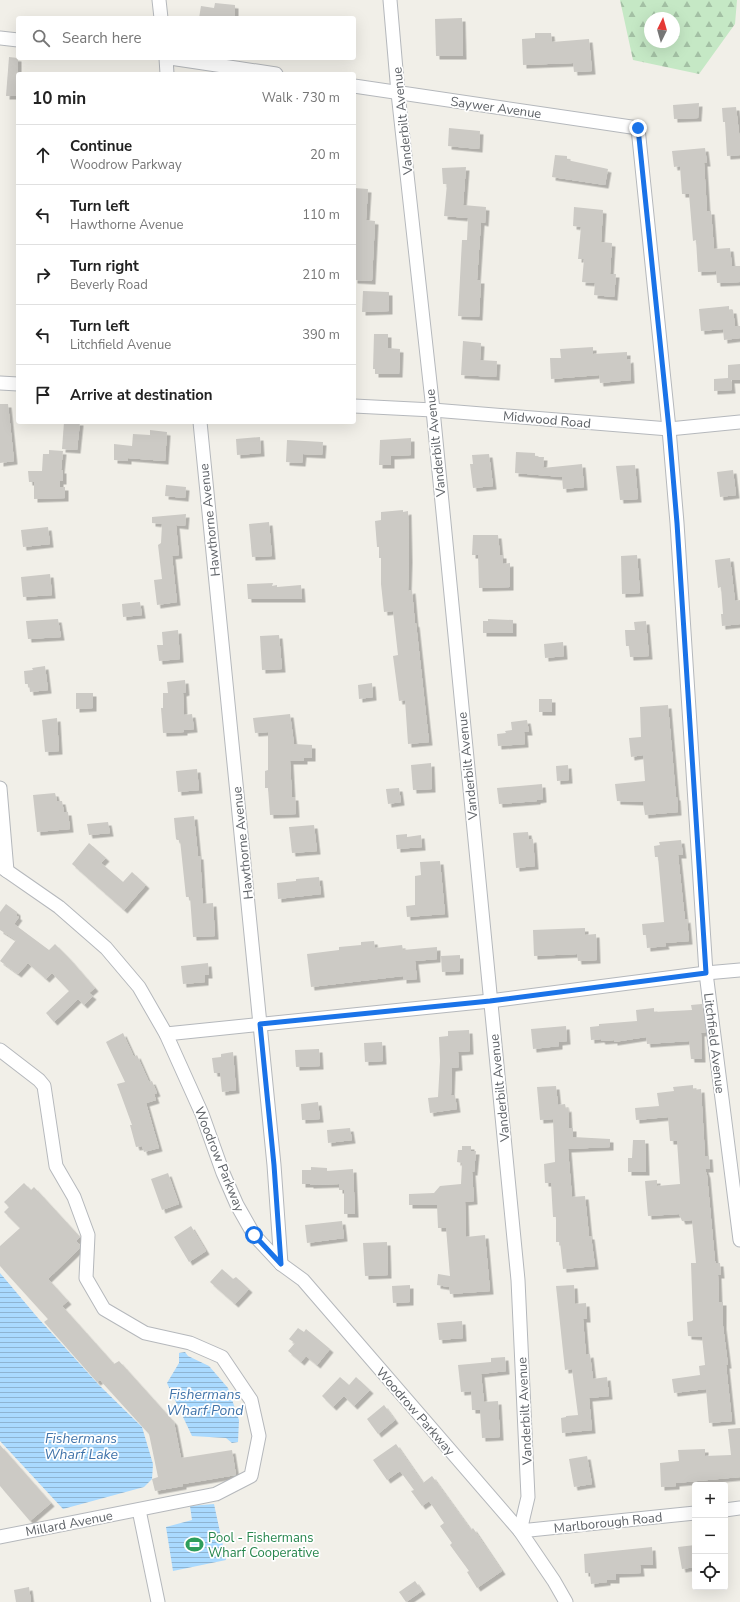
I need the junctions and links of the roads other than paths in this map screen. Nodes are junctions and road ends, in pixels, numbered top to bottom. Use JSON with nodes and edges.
{"nodes":[{"id":1,"x":159,"y":0,"type":"edge"},
{"id":2,"x":390,"y":0,"type":"edge"},
{"id":3,"x":161,"y":16,"type":"edge"},
{"id":4,"x":0,"y":38,"type":"edge"},
{"id":5,"x":16,"y":40,"type":"edge"},
{"id":6,"x":166,"y":60,"type":"edge"},
{"id":7,"x":183,"y":60,"type":"edge"},
{"id":8,"x":167,"y":72,"type":"edge"},
{"id":9,"x":263,"y":72,"type":"edge"},
{"id":10,"x":356,"y":86,"type":"edge"},
{"id":11,"x":398,"y":92,"type":"junction"},
{"id":12,"x":638,"y":128,"type":"joint"},
{"id":13,"x":0,"y":383,"type":"edge"},
{"id":14,"x":16,"y":384,"type":"edge"},
{"id":15,"x":356,"y":406,"type":"edge"},
{"id":16,"x":433,"y":410,"type":"junction"},
{"id":17,"x":740,"y":422,"type":"edge"},
{"id":18,"x":200,"y":424,"type":"edge"},
{"id":19,"x":669,"y":429,"type":"junction"},
{"id":20,"x":0,"y":788,"type":"edge"},
{"id":21,"x":4,"y":869,"type":"edge"},
{"id":22,"x":740,"y":970,"type":"edge"},
{"id":23,"x":706,"y":973,"type":"junction"},
{"id":24,"x":490,"y":1001,"type":"junction"},
{"id":25,"x":260,"y":1024,"type":"junction"},
{"id":26,"x":166,"y":1034,"type":"junction"},
{"id":27,"x":0,"y":1050,"type":"edge"},
{"id":28,"x":740,"y":1240,"type":"edge"},
{"id":29,"x":281,"y":1264,"type":"junction"},
{"id":30,"x":740,"y":1508,"type":"edge"},
{"id":31,"x":139,"y":1510,"type":"junction"},
{"id":32,"x":728,"y":1510,"type":"edge"},
{"id":33,"x":692,"y":1513,"type":"edge"},
{"id":34,"x":520,"y":1531,"type":"junction"},
{"id":35,"x":0,"y":1537,"type":"edge"},
{"id":36,"x":158,"y":1602,"type":"edge"},
{"id":37,"x":566,"y":1602,"type":"edge"}],
"edges":[{"from":1,"to":3,"type":"street"},
{"from":2,"to":11,"type":"street","name":"Vanderbilt Avenue"},
{"from":4,"to":5,"type":"street"},
{"from":6,"to":8,"type":"street"},
{"from":7,"to":9,"type":"street"},
{"from":10,"to":11,"type":"street","name":"Saywer Avenue"},
{"from":11,"to":12,"type":"street","name":"Saywer Avenue"},
{"from":11,"to":16,"type":"street","name":"Vanderbilt Avenue"},
{"from":12,"to":19,"type":"street","name":"Litchfield Avenue"},
{"from":13,"to":14,"type":"street"},
{"from":15,"to":16,"type":"street","name":"Midwood Road"},
{"from":16,"to":19,"type":"street","name":"Midwood Road"},
{"from":16,"to":24,"type":"street","name":"Vanderbilt Avenue"},
{"from":17,"to":19,"type":"street","name":"Midwood Road"},
{"from":18,"to":25,"type":"street","name":"Hawthorne Avenue"},
{"from":19,"to":23,"type":"street","name":"Litchfield Avenue"},
{"from":20,"to":21,"type":"street"},
{"from":21,"to":26,"type":"street","name":"Woodrow Parkway"},
{"from":22,"to":23,"type":"street"},
{"from":23,"to":24,"type":"street"},
{"from":23,"to":28,"type":"street","name":"Litchfield Avenue"},
{"from":24,"to":25,"type":"street"},
{"from":24,"to":34,"type":"street","name":"Vanderbilt Avenue"},
{"from":25,"to":26,"type":"street"},
{"from":25,"to":29,"type":"street","name":"Hawthorne Avenue"},
{"from":26,"to":29,"type":"street","name":"Woodrow Parkway"},
{"from":27,"to":31,"type":"street","name":"Millard Avenue"},
{"from":29,"to":34,"type":"street","name":"Woodrow Parkway"},
{"from":30,"to":32,"type":"street"},
{"from":31,"to":35,"type":"street","name":"Millard Avenue"},
{"from":31,"to":36,"type":"street"},
{"from":33,"to":34,"type":"street","name":"Marlborough Road"},
{"from":34,"to":37,"type":"street","name":"Woodrow Parkway"}]}
